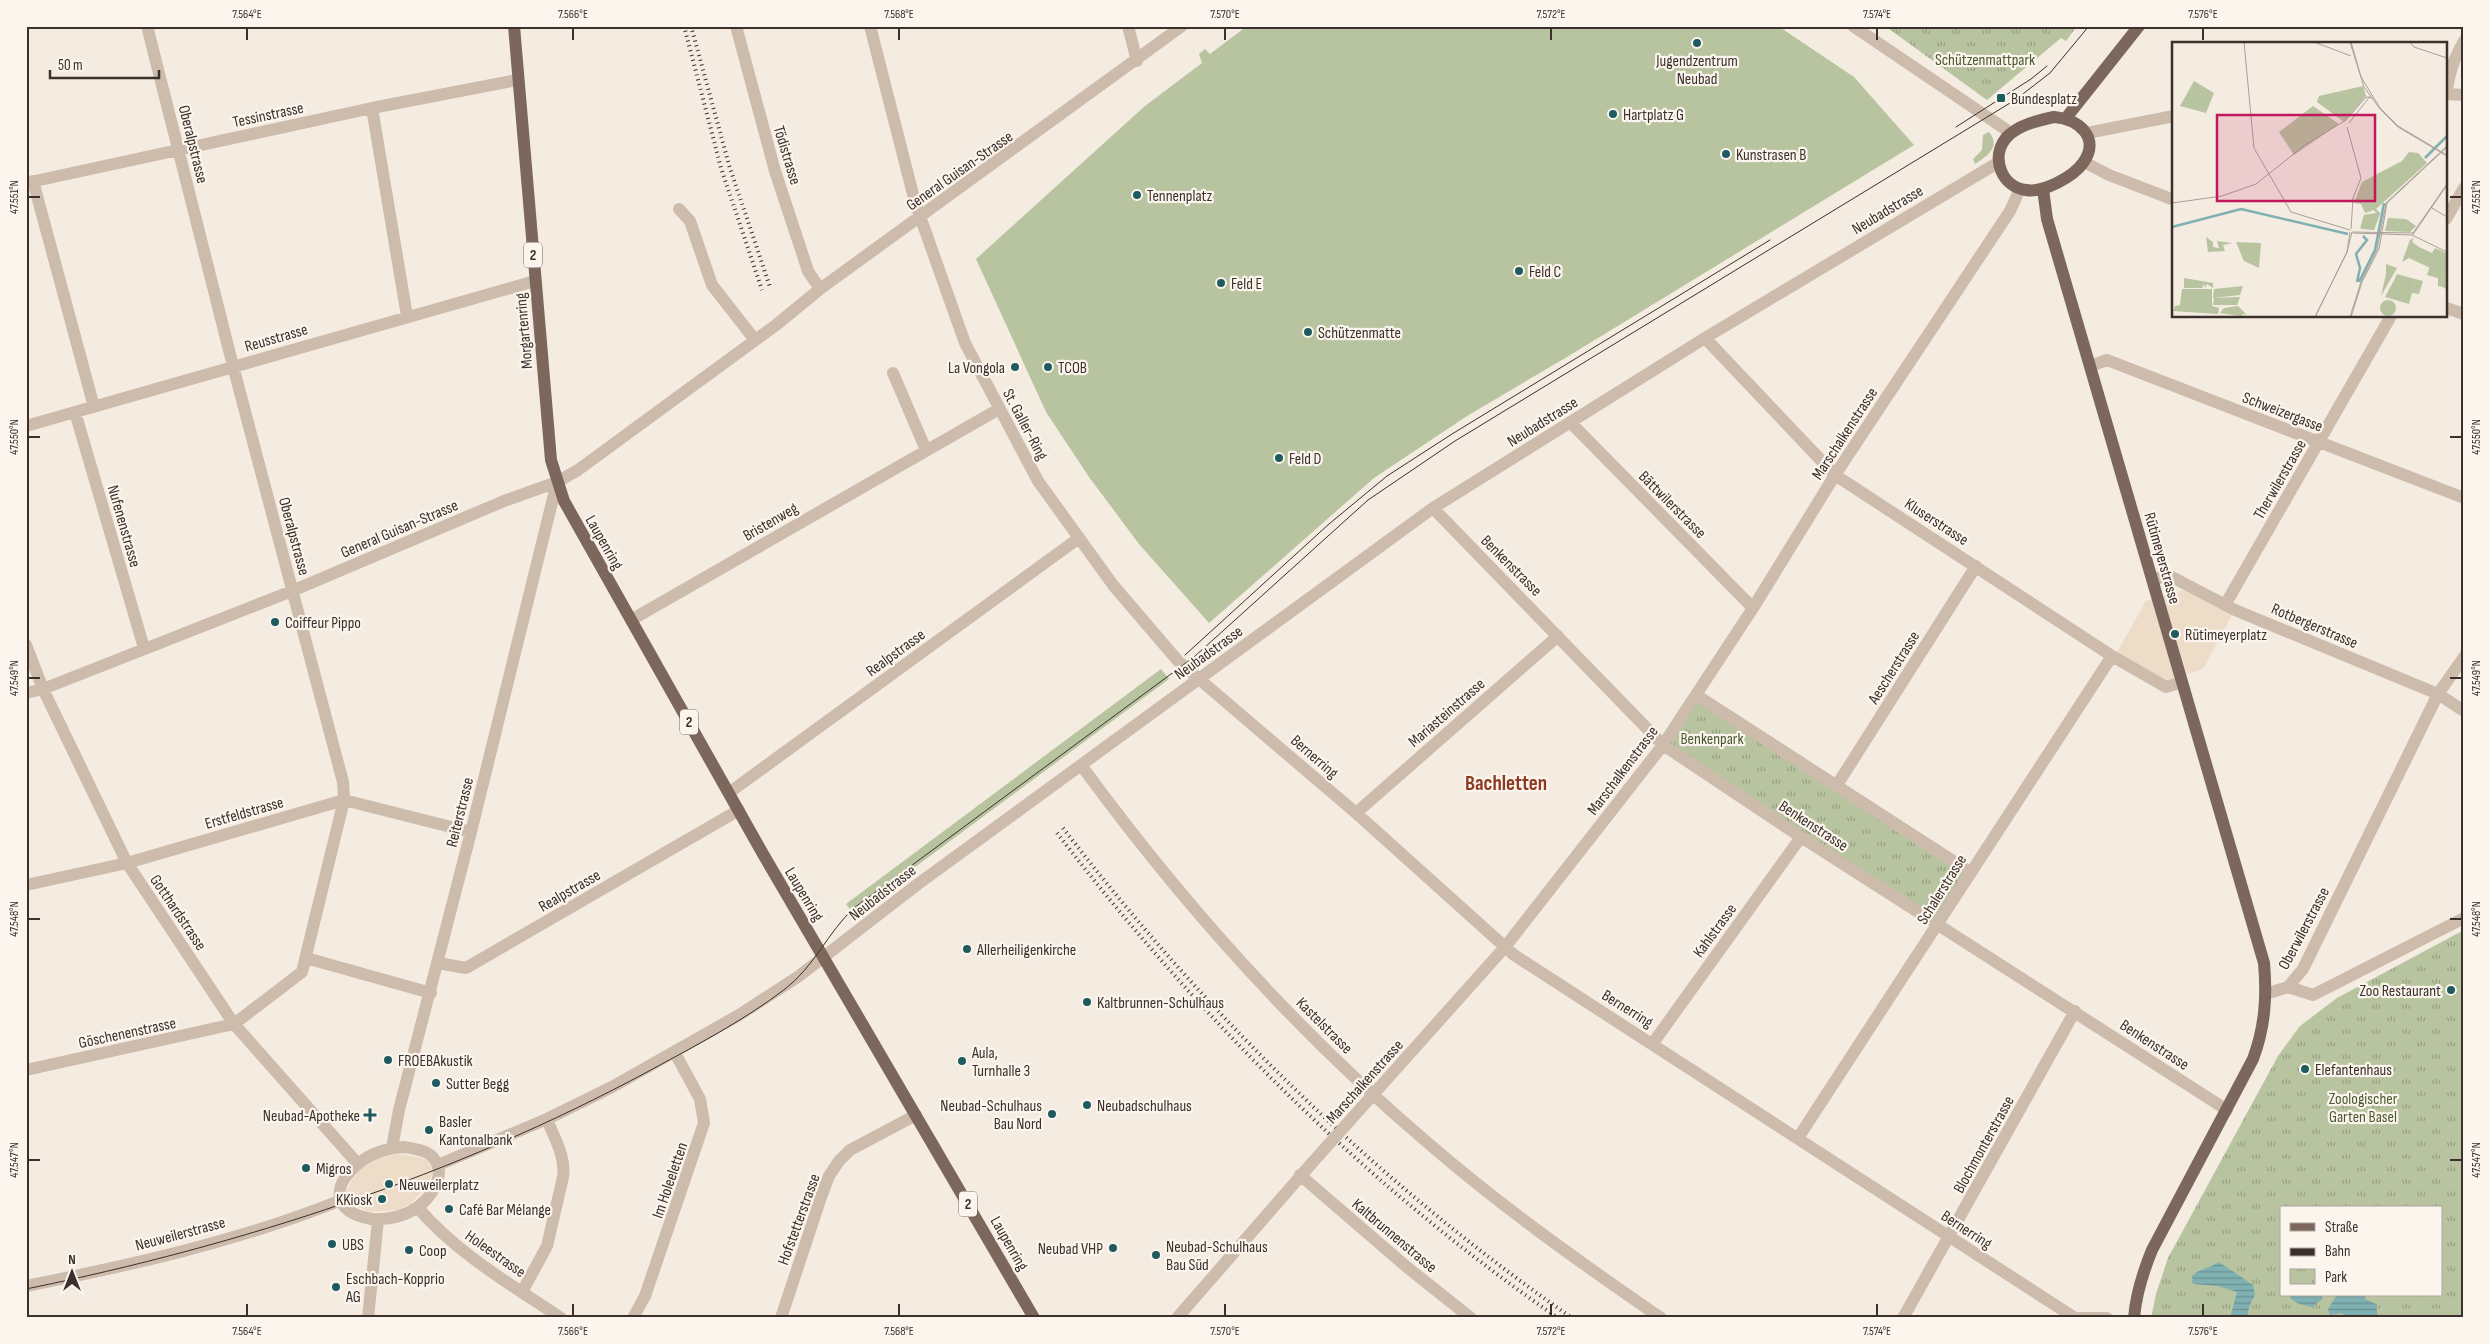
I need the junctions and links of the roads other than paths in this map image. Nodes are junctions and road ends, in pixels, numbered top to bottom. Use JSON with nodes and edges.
{"nodes":[{"id":1,"x":147,"y":26,"type":"edge"},
{"id":2,"x":514,"y":26,"type":"edge"},
{"id":3,"x":736,"y":26,"type":"edge"},
{"id":4,"x":870,"y":26,"type":"edge"},
{"id":5,"x":1128,"y":26,"type":"edge"},
{"id":6,"x":1182,"y":26,"type":"edge"},
{"id":7,"x":1853,"y":26,"type":"edge"},
{"id":8,"x":2139,"y":26,"type":"edge"},
{"id":9,"x":2464,"y":41,"type":"edge"},
{"id":10,"x":1137,"y":61,"type":"junction"},
{"id":11,"x":517,"y":80,"type":"junction"},
{"id":12,"x":2448,"y":85,"type":"edge"},
{"id":13,"x":2448,"y":94,"type":"edge"},
{"id":14,"x":2464,"y":95,"type":"edge"},
{"id":15,"x":372,"y":108,"type":"junction"},
{"id":16,"x":2172,"y":116,"type":"edge"},
{"id":17,"x":2066,"y":118,"type":"junction"},
{"id":18,"x":2011,"y":133,"type":"junction"},
{"id":19,"x":2087,"y":133,"type":"junction"},
{"id":20,"x":179,"y":150,"type":"junction"},
{"id":21,"x":1999,"y":162,"type":"junction"},
{"id":22,"x":2084,"y":162,"type":"junction"},
{"id":23,"x":30,"y":182,"type":"edge"},
{"id":24,"x":2464,"y":188,"type":"edge"},
{"id":25,"x":2020,"y":189,"type":"junction"},
{"id":26,"x":2043,"y":189,"type":"junction"},
{"id":27,"x":2172,"y":199,"type":"edge"},
{"id":28,"x":678,"y":209,"type":"dead end"},
{"id":29,"x":2448,"y":216,"type":"edge"},
{"id":30,"x":920,"y":217,"type":"junction"},
{"id":31,"x":535,"y":281,"type":"junction"},
{"id":32,"x":820,"y":289,"type":"junction"},
{"id":33,"x":2448,"y":309,"type":"edge"},
{"id":34,"x":2464,"y":314,"type":"edge"},
{"id":35,"x":407,"y":316,"type":"junction"},
{"id":36,"x":2390,"y":318,"type":"edge"},
{"id":37,"x":1705,"y":338,"type":"junction"},
{"id":38,"x":755,"y":340,"type":"junction"},
{"id":39,"x":233,"y":366,"type":"junction"},
{"id":40,"x":2090,"y":366,"type":"junction"},
{"id":41,"x":893,"y":373,"type":"dead end"},
{"id":42,"x":94,"y":407,"type":"junction"},
{"id":43,"x":999,"y":410,"type":"junction"},
{"id":44,"x":75,"y":412,"type":"junction"},
{"id":45,"x":1570,"y":422,"type":"junction"},
{"id":46,"x":26,"y":426,"type":"edge"},
{"id":47,"x":2319,"y":443,"type":"junction"},
{"id":48,"x":926,"y":450,"type":"junction"},
{"id":49,"x":1835,"y":475,"type":"junction"},
{"id":50,"x":557,"y":482,"type":"junction"},
{"id":51,"x":2464,"y":498,"type":"edge"},
{"id":52,"x":1432,"y":508,"type":"junction"},
{"id":53,"x":1079,"y":538,"type":"junction"},
{"id":54,"x":1976,"y":566,"type":"junction"},
{"id":55,"x":2152,"y":579,"type":"junction"},
{"id":56,"x":292,"y":591,"type":"junction"},
{"id":57,"x":2226,"y":605,"type":"junction"},
{"id":58,"x":1753,"y":608,"type":"junction"},
{"id":59,"x":631,"y":620,"type":"junction"},
{"id":60,"x":1558,"y":636,"type":"junction"},
{"id":61,"x":26,"y":645,"type":"edge"},
{"id":62,"x":144,"y":648,"type":"junction"},
{"id":63,"x":2112,"y":656,"type":"junction"},
{"id":64,"x":2464,"y":657,"type":"edge"},
{"id":65,"x":1198,"y":680,"type":"junction"},
{"id":66,"x":2182,"y":682,"type":"junction"},
{"id":67,"x":43,"y":690,"type":"junction"},
{"id":68,"x":26,"y":693,"type":"edge"},
{"id":69,"x":1696,"y":694,"type":"junction"},
{"id":70,"x":2438,"y":694,"type":"junction"},
{"id":71,"x":2464,"y":711,"type":"edge"},
{"id":72,"x":1663,"y":745,"type":"junction"},
{"id":73,"x":1081,"y":765,"type":"junction"},
{"id":74,"x":1837,"y":785,"type":"junction"},
{"id":75,"x":730,"y":792,"type":"junction"},
{"id":76,"x":344,"y":800,"type":"junction"},
{"id":77,"x":739,"y":810,"type":"junction"},
{"id":78,"x":1356,"y":813,"type":"junction"},
{"id":79,"x":471,"y":832,"type":"junction"},
{"id":80,"x":1801,"y":837,"type":"junction"},
{"id":81,"x":126,"y":863,"type":"junction"},
{"id":82,"x":1970,"y":872,"type":"junction"},
{"id":83,"x":26,"y":885,"type":"edge"},
{"id":84,"x":2464,"y":918,"type":"edge"},
{"id":85,"x":1939,"y":924,"type":"junction"},
{"id":86,"x":1505,"y":947,"type":"junction"},
{"id":87,"x":824,"y":957,"type":"junction"},
{"id":88,"x":306,"y":958,"type":"junction"},
{"id":89,"x":438,"y":963,"type":"junction"},
{"id":90,"x":2288,"y":987,"type":"junction"},
{"id":91,"x":431,"y":993,"type":"junction"},
{"id":92,"x":2266,"y":994,"type":"junction"},
{"id":93,"x":2075,"y":1011,"type":"junction"},
{"id":94,"x":234,"y":1024,"type":"junction"},
{"id":95,"x":1653,"y":1043,"type":"junction"},
{"id":96,"x":675,"y":1053,"type":"junction"},
{"id":97,"x":26,"y":1070,"type":"edge"},
{"id":98,"x":1373,"y":1094,"type":"junction"},
{"id":99,"x":2227,"y":1110,"type":"junction"},
{"id":100,"x":916,"y":1115,"type":"junction"},
{"id":101,"x":547,"y":1119,"type":"junction"},
{"id":102,"x":1798,"y":1138,"type":"junction"},
{"id":103,"x":392,"y":1148,"type":"junction"},
{"id":104,"x":358,"y":1164,"type":"junction"},
{"id":105,"x":438,"y":1165,"type":"junction"},
{"id":106,"x":1300,"y":1175,"type":"junction"},
{"id":107,"x":339,"y":1201,"type":"junction"},
{"id":108,"x":418,"y":1208,"type":"junction"},
{"id":109,"x":378,"y":1220,"type":"junction"},
{"id":110,"x":1949,"y":1237,"type":"junction"},
{"id":111,"x":26,"y":1286,"type":"edge"},
{"id":112,"x":522,"y":1292,"type":"junction"},
{"id":113,"x":368,"y":1318,"type":"edge"},
{"id":114,"x":561,"y":1318,"type":"edge"},
{"id":115,"x":633,"y":1318,"type":"edge"},
{"id":116,"x":781,"y":1318,"type":"edge"},
{"id":117,"x":1034,"y":1318,"type":"edge"},
{"id":118,"x":1178,"y":1318,"type":"edge"},
{"id":119,"x":1471,"y":1318,"type":"edge"},
{"id":120,"x":1661,"y":1318,"type":"edge"},
{"id":121,"x":1903,"y":1318,"type":"edge"},
{"id":122,"x":2075,"y":1318,"type":"edge"},
{"id":123,"x":2080,"y":1318,"type":"edge"},
{"id":124,"x":2107,"y":1318,"type":"edge"},
{"id":125,"x":2134,"y":1318,"type":"edge"}],
"edges":[{"from":1,"to":20,"type":"street","name":"Oberalpstrasse"},
{"from":2,"to":11,"type":"main road","name":"Morgartenring","number":"2"},
{"from":3,"to":32,"type":"street","name":"Tödistrasse"},
{"from":4,"to":30,"type":"street","name":"St. Galler-Ring"},
{"from":5,"to":10,"type":"street"},
{"from":6,"to":10,"type":"street","name":"General Guisan-Strasse"},
{"from":7,"to":18,"type":"street"},
{"from":8,"to":17,"type":"main road"},
{"from":9,"to":12,"type":"street"},
{"from":10,"to":30,"type":"street","name":"General Guisan-Strasse"},
{"from":11,"to":15,"type":"street","name":"Tessinstrasse"},
{"from":11,"to":31,"type":"main road","name":"Morgartenring","number":"2"},
{"from":13,"to":14,"type":"street"},
{"from":15,"to":20,"type":"street","name":"Tessinstrasse"},
{"from":15,"to":35,"type":"street"},
{"from":16,"to":19,"type":"street"},
{"from":17,"to":18,"type":"main road"},
{"from":17,"to":19,"type":"main road"},
{"from":18,"to":21,"type":"main road"},
{"from":19,"to":22,"type":"main road"},
{"from":20,"to":23,"type":"street","name":"Tessinstrasse"},
{"from":20,"to":39,"type":"street","name":"Oberalpstrasse"},
{"from":21,"to":25,"type":"main road"},
{"from":21,"to":37,"type":"street","name":"Neubadstrasse"},
{"from":22,"to":26,"type":"main road"},
{"from":22,"to":27,"type":"street"},
{"from":23,"to":42,"type":"street"},
{"from":24,"to":29,"type":"street"},
{"from":25,"to":26,"type":"main road"},
{"from":25,"to":49,"type":"street","name":"Marschalkenstrasse"},
{"from":26,"to":40,"type":"main road","name":"Rütimeyerstrasse"},
{"from":28,"to":38,"type":"street"},
{"from":30,"to":32,"type":"street","name":"General Guisan-Strasse"},
{"from":30,"to":43,"type":"street","name":"St. Galler-Ring"},
{"from":31,"to":35,"type":"street","name":"Reusstrasse"},
{"from":31,"to":50,"type":"main road","name":"Morgartenring","number":"2"},
{"from":32,"to":38,"type":"street","name":"General Guisan-Strasse"},
{"from":33,"to":34,"type":"street"},
{"from":35,"to":39,"type":"street","name":"Reusstrasse"},
{"from":36,"to":47,"type":"street","name":"Therwilerstrasse"},
{"from":37,"to":45,"type":"street","name":"Neubadstrasse"},
{"from":37,"to":49,"type":"street","name":"Kluserstrasse"},
{"from":38,"to":50,"type":"street","name":"General Guisan-Strasse"},
{"from":39,"to":42,"type":"street","name":"Reusstrasse"},
{"from":39,"to":56,"type":"street","name":"Oberalpstrasse"},
{"from":40,"to":47,"type":"street","name":"Schweizergasse"},
{"from":40,"to":55,"type":"main road","name":"Rütimeyerstrasse"},
{"from":41,"to":48,"type":"street"},
{"from":42,"to":44,"type":"street","name":"Reusstrasse"},
{"from":43,"to":48,"type":"street","name":"Bristenweg"},
{"from":43,"to":53,"type":"street","name":"St. Galler-Ring"},
{"from":44,"to":46,"type":"street","name":"Reusstrasse"},
{"from":44,"to":62,"type":"street","name":"Nufenenstrasse"},
{"from":45,"to":52,"type":"street","name":"Neubadstrasse"},
{"from":45,"to":58,"type":"street","name":"Bättwilerstrasse"},
{"from":47,"to":51,"type":"street","name":"Schweizergasse"},
{"from":47,"to":57,"type":"street","name":"Therwilerstrasse"},
{"from":48,"to":59,"type":"street","name":"Bristenweg"},
{"from":49,"to":54,"type":"street","name":"Kluserstrasse"},
{"from":49,"to":58,"type":"street","name":"Marschalkenstrasse"},
{"from":50,"to":56,"type":"street","name":"General Guisan-Strasse"},
{"from":50,"to":59,"type":"main road","name":"Laupenring","number":"2"},
{"from":50,"to":79,"type":"street","name":"Reiterstrasse"},
{"from":52,"to":60,"type":"street","name":"Benkenstrasse"},
{"from":52,"to":65,"type":"street","name":"Neubadstrasse"},
{"from":53,"to":65,"type":"street","name":"St. Galler-Ring"},
{"from":53,"to":75,"type":"street","name":"Realpstrasse"},
{"from":54,"to":63,"type":"street","name":"Kluserstrasse"},
{"from":54,"to":74,"type":"street","name":"Aescherstrasse"},
{"from":55,"to":57,"type":"street","name":"Rotbergerstrasse"},
{"from":55,"to":66,"type":"main road","name":"Rütimeyerstrasse"},
{"from":56,"to":62,"type":"street","name":"General Guisan-Strasse"},
{"from":56,"to":76,"type":"street","name":"Oberalpstrasse"},
{"from":57,"to":70,"type":"street","name":"Rotbergerstrasse"},
{"from":58,"to":69,"type":"street","name":"Marschalkenstrasse"},
{"from":59,"to":75,"type":"main road","name":"Laupenring","number":"2"},
{"from":60,"to":72,"type":"street","name":"Benkenstrasse"},
{"from":60,"to":78,"type":"street","name":"Mariasteinstrasse"},
{"from":61,"to":67,"type":"street","name":"Gotthardstrasse"},
{"from":62,"to":67,"type":"street","name":"General Guisan-Strasse"},
{"from":63,"to":66,"type":"street","name":"Kluserstrasse"},
{"from":63,"to":82,"type":"street","name":"Schalerstrasse"},
{"from":64,"to":70,"type":"street","name":"Oberwilerstrasse"},
{"from":65,"to":73,"type":"street","name":"Neubadstrasse"},
{"from":65,"to":78,"type":"street","name":"Bernerring"},
{"from":66,"to":92,"type":"main road","name":"Rütimeyerstrasse"},
{"from":67,"to":68,"type":"street","name":"General Guisan-Strasse"},
{"from":67,"to":81,"type":"street","name":"Gotthardstrasse"},
{"from":69,"to":72,"type":"street","name":"Marschalkenstrasse"},
{"from":69,"to":74,"type":"street"},
{"from":70,"to":71,"type":"street","name":"Rotbergerstrasse"},
{"from":70,"to":90,"type":"street","name":"Oberwilerstrasse"},
{"from":72,"to":80,"type":"street","name":"Benkenstrasse"},
{"from":72,"to":86,"type":"street","name":"Marschalkenstrasse"},
{"from":73,"to":87,"type":"street","name":"Neubadstrasse"},
{"from":73,"to":98,"type":"street","name":"Kastelstrasse"},
{"from":74,"to":82,"type":"street"},
{"from":75,"to":77,"type":"main road","name":"Laupenring","number":"2"},
{"from":76,"to":79,"type":"street"},
{"from":76,"to":81,"type":"street","name":"Erstfeldstrasse"},
{"from":76,"to":88,"type":"street","name":"Oberalpstrasse"},
{"from":77,"to":87,"type":"main road","name":"Laupenring","number":"2"},
{"from":77,"to":89,"type":"street","name":"Realpstrasse"},
{"from":78,"to":86,"type":"street","name":"Bernerring"},
{"from":79,"to":89,"type":"street","name":"Reiterstrasse"},
{"from":80,"to":85,"type":"street","name":"Benkenstrasse"},
{"from":80,"to":95,"type":"street","name":"Kahlstrasse"},
{"from":81,"to":83,"type":"street","name":"Erstfeldstrasse"},
{"from":81,"to":94,"type":"street","name":"Gotthardstrasse"},
{"from":82,"to":85,"type":"street","name":"Schalerstrasse"},
{"from":84,"to":90,"type":"street"},
{"from":85,"to":93,"type":"street","name":"Benkenstrasse"},
{"from":85,"to":102,"type":"street","name":"Schalerstrasse"},
{"from":86,"to":95,"type":"street","name":"Bernerring"},
{"from":86,"to":98,"type":"street","name":"Marschalkenstrasse"},
{"from":87,"to":96,"type":"street","name":"Neubadstrasse"},
{"from":87,"to":100,"type":"main road","name":"Laupenring","number":"2"},
{"from":88,"to":91,"type":"street"},
{"from":88,"to":94,"type":"street","name":"Oberalpstrasse"},
{"from":89,"to":91,"type":"street","name":"Reiterstrasse"},
{"from":90,"to":92,"type":"street","name":"Oberwilerstrasse"},
{"from":91,"to":103,"type":"street","name":"Reiterstrasse"},
{"from":92,"to":99,"type":"main road"},
{"from":93,"to":99,"type":"street","name":"Benkenstrasse"},
{"from":93,"to":110,"type":"street","name":"Blochmonterstrasse"},
{"from":94,"to":97,"type":"street","name":"Göschenenstrasse"},
{"from":94,"to":104,"type":"street","name":"Gotthardstrasse"},
{"from":95,"to":102,"type":"street","name":"Bernerring"},
{"from":96,"to":101,"type":"street","name":"Neubadstrasse"},
{"from":96,"to":115,"type":"street","name":"Im Holeeletten"},
{"from":98,"to":106,"type":"street","name":"Marschalkenstrasse","bridge":true},
{"from":98,"to":120,"type":"street","name":"Kastelstrasse"},
{"from":99,"to":125,"type":"main road"},
{"from":100,"to":116,"type":"street","name":"Hofstetterstrasse"},
{"from":100,"to":117,"type":"main road","name":"Laupenring","number":"2"},
{"from":101,"to":105,"type":"street","name":"Neubadstrasse"},
{"from":101,"to":112,"type":"street"},
{"from":102,"to":110,"type":"street","name":"Bernerring"},
{"from":103,"to":104,"type":"street"},
{"from":103,"to":105,"type":"street"},
{"from":104,"to":107,"type":"street"},
{"from":105,"to":108,"type":"street"},
{"from":106,"to":118,"type":"street","name":"Marschalkenstrasse"},
{"from":106,"to":119,"type":"street","name":"Kaltbrunnenstrasse"},
{"from":107,"to":109,"type":"street"},
{"from":107,"to":111,"type":"street","name":"Neuweilerstrasse"},
{"from":108,"to":109,"type":"street"},
{"from":108,"to":112,"type":"street","name":"Holeestrasse"},
{"from":109,"to":113,"type":"street"},
{"from":110,"to":121,"type":"street","name":"Blochmonterstrasse"},
{"from":110,"to":122,"type":"street","name":"Bernerring"},
{"from":112,"to":114,"type":"street","name":"Holeestrasse"},
{"from":123,"to":124,"type":"street"}]}
